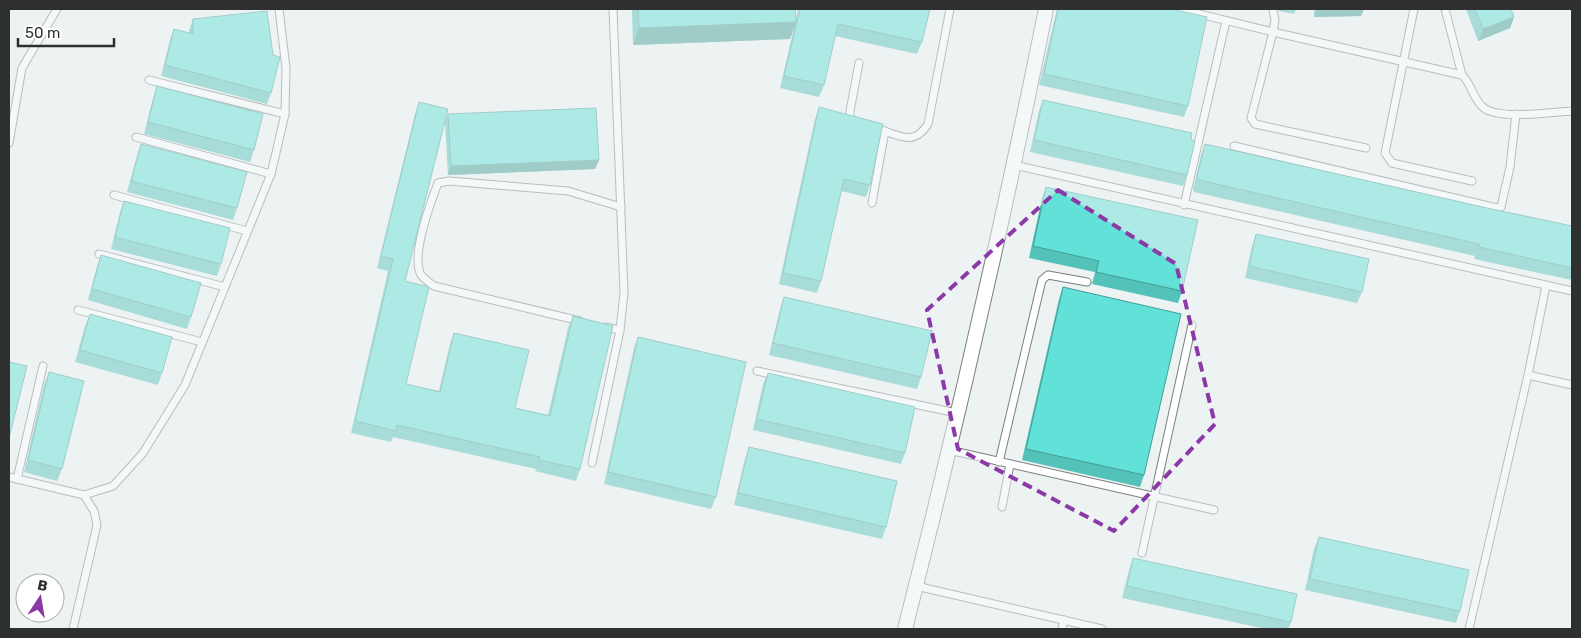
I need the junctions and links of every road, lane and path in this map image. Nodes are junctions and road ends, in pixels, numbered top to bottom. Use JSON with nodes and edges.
{"nodes":[{"id":1,"x":57,"y":9,"type":"edge"},
{"id":2,"x":279,"y":9,"type":"edge"},
{"id":3,"x":613,"y":9,"type":"edge"},
{"id":4,"x":950,"y":9,"type":"edge"},
{"id":5,"x":1046,"y":9,"type":"edge"},
{"id":6,"x":1179,"y":9,"type":"edge"},
{"id":7,"x":1414,"y":9,"type":"edge"},
{"id":8,"x":1445,"y":9,"type":"edge"},
{"id":9,"x":1273,"y":10,"type":"dead end"},
{"id":10,"x":1226,"y":21,"type":"junction"},
{"id":11,"x":1273,"y":32,"type":"junction"},
{"id":12,"x":1405,"y":62,"type":"junction"},
{"id":13,"x":859,"y":63,"type":"dead end"},
{"id":14,"x":1462,"y":76,"type":"junction"},
{"id":15,"x":149,"y":80,"type":"dead end"},
{"id":16,"x":9,"y":92,"type":"edge"},
{"id":17,"x":17,"y":94,"type":"junction"},
{"id":18,"x":1572,"y":111,"type":"edge"},
{"id":19,"x":285,"y":114,"type":"junction"},
{"id":20,"x":1516,"y":114,"type":"junction"},
{"id":21,"x":885,"y":131,"type":"junction"},
{"id":22,"x":136,"y":137,"type":"dead end"},
{"id":23,"x":9,"y":143,"type":"edge"},
{"id":24,"x":1234,"y":146,"type":"dead end"},
{"id":25,"x":1366,"y":148,"type":"dead end"},
{"id":26,"x":1014,"y":165,"type":"junction"},
{"id":27,"x":271,"y":174,"type":"junction"},
{"id":28,"x":1472,"y":181,"type":"dead end"},
{"id":29,"x":114,"y":194,"type":"dead end"},
{"id":30,"x":872,"y":204,"type":"dead end"},
{"id":31,"x":1184,"y":205,"type":"junction"},
{"id":32,"x":621,"y":207,"type":"junction"},
{"id":33,"x":247,"y":231,"type":"junction"},
{"id":34,"x":99,"y":254,"type":"edge"},
{"id":35,"x":1087,"y":282,"type":"dead end"},
{"id":36,"x":1546,"y":286,"type":"junction"},
{"id":37,"x":225,"y":287,"type":"junction"},
{"id":38,"x":1572,"y":291,"type":"edge"},
{"id":39,"x":78,"y":310,"type":"dead end"},
{"id":40,"x":591,"y":323,"type":"edge"},
{"id":41,"x":1192,"y":325,"type":"dead end"},
{"id":42,"x":601,"y":326,"type":"edge"},
{"id":43,"x":620,"y":330,"type":"junction"},
{"id":44,"x":202,"y":342,"type":"junction"},
{"id":45,"x":43,"y":366,"type":"dead end"},
{"id":46,"x":757,"y":370,"type":"dead end"},
{"id":47,"x":1528,"y":375,"type":"junction"},
{"id":48,"x":1572,"y":385,"type":"edge"},
{"id":49,"x":957,"y":413,"type":"junction"},
{"id":50,"x":949,"y":450,"type":"junction"},
{"id":51,"x":592,"y":462,"type":"dead end"},
{"id":52,"x":999,"y":462,"type":"junction"},
{"id":53,"x":1010,"y":464,"type":"junction"},
{"id":54,"x":9,"y":477,"type":"edge"},
{"id":55,"x":17,"y":479,"type":"junction"},
{"id":56,"x":84,"y":495,"type":"junction"},
{"id":57,"x":1154,"y":496,"type":"junction"},
{"id":58,"x":1002,"y":507,"type":"dead end"},
{"id":59,"x":1214,"y":510,"type":"dead end"},
{"id":60,"x":1142,"y":553,"type":"dead end"},
{"id":61,"x":916,"y":586,"type":"junction"},
{"id":62,"x":1064,"y":620,"type":"junction"},
{"id":63,"x":73,"y":629,"type":"edge"},
{"id":64,"x":905,"y":629,"type":"edge"},
{"id":65,"x":1062,"y":629,"type":"edge"},
{"id":66,"x":1102,"y":629,"type":"edge"},
{"id":67,"x":1469,"y":629,"type":"edge"}],
"edges":[{"from":1,"to":17,"type":"lane"},
{"from":2,"to":19,"type":"lane"},
{"from":3,"to":32,"type":"lane"},
{"from":4,"to":21,"type":"lane"},
{"from":5,"to":26,"type":"street"},
{"from":6,"to":10,"type":"lane"},
{"from":7,"to":12,"type":"lane"},
{"from":8,"to":14,"type":"lane"},
{"from":9,"to":11,"type":"lane"},
{"from":10,"to":11,"type":"lane"},
{"from":10,"to":31,"type":"lane"},
{"from":11,"to":12,"type":"lane"},
{"from":11,"to":25,"type":"lane"},
{"from":12,"to":14,"type":"lane"},
{"from":12,"to":28,"type":"lane"},
{"from":13,"to":21,"type":"lane"},
{"from":14,"to":20,"type":"lane"},
{"from":15,"to":19,"type":"lane"},
{"from":16,"to":17,"type":"lane"},
{"from":17,"to":23,"type":"lane"},
{"from":18,"to":20,"type":"lane"},
{"from":19,"to":27,"type":"lane"},
{"from":20,"to":24,"type":"lane"},
{"from":21,"to":30,"type":"lane"},
{"from":22,"to":27,"type":"lane"},
{"from":26,"to":31,"type":"lane"},
{"from":26,"to":49,"type":"street"},
{"from":27,"to":33,"type":"lane"},
{"from":29,"to":33,"type":"lane"},
{"from":31,"to":36,"type":"lane"},
{"from":32,"to":40,"type":"lane"},
{"from":32,"to":43,"type":"lane"},
{"from":33,"to":37,"type":"lane"},
{"from":34,"to":37,"type":"lane"},
{"from":35,"to":52,"type":"lane"},
{"from":36,"to":38,"type":"lane"},
{"from":36,"to":47,"type":"lane"},
{"from":37,"to":44,"type":"lane"},
{"from":39,"to":44,"type":"lane"},
{"from":41,"to":57,"type":"lane"},
{"from":42,"to":43,"type":"lane"},
{"from":43,"to":51,"type":"lane"},
{"from":44,"to":56,"type":"lane"},
{"from":45,"to":55,"type":"lane"},
{"from":46,"to":49,"type":"lane"},
{"from":47,"to":48,"type":"lane"},
{"from":47,"to":67,"type":"lane"},
{"from":49,"to":50,"type":"street"},
{"from":50,"to":52,"type":"lane"},
{"from":50,"to":61,"type":"street"},
{"from":52,"to":53,"type":"lane"},
{"from":53,"to":57,"type":"lane"},
{"from":53,"to":58,"type":"lane"},
{"from":54,"to":55,"type":"lane"},
{"from":55,"to":56,"type":"lane"},
{"from":56,"to":63,"type":"lane"},
{"from":57,"to":59,"type":"lane"},
{"from":57,"to":60,"type":"lane"},
{"from":61,"to":62,"type":"lane"},
{"from":61,"to":64,"type":"street"},
{"from":62,"to":65,"type":"lane"},
{"from":62,"to":66,"type":"lane"}]}
